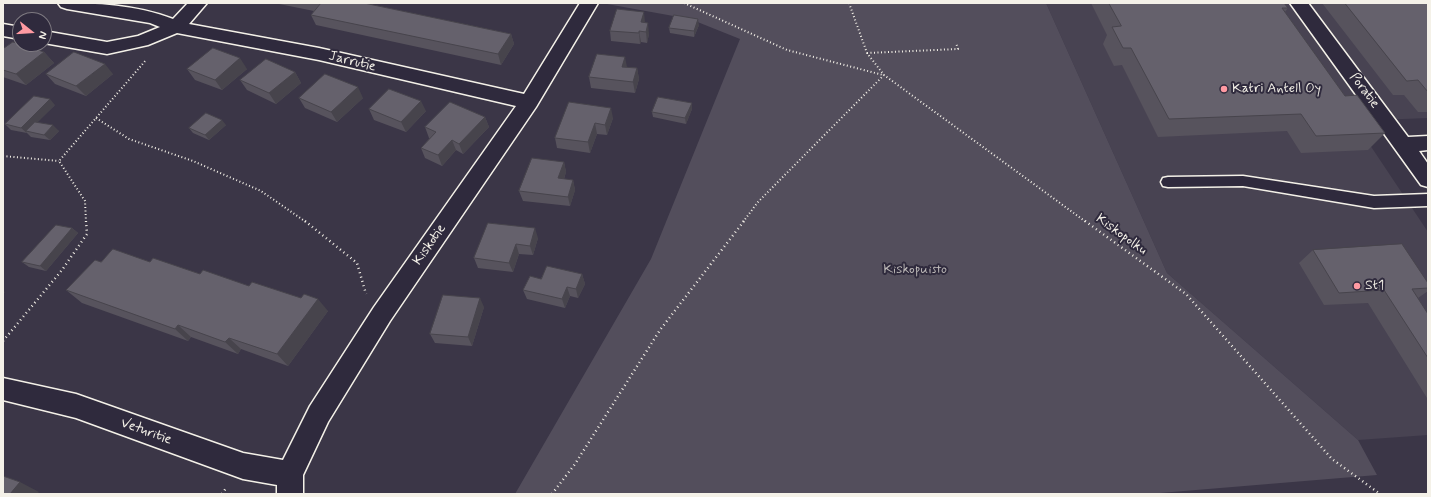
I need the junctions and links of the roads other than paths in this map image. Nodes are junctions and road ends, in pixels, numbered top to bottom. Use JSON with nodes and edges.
{"nodes":[{"id":1,"x":68,"y":3,"type":"edge"},
{"id":2,"x":198,"y":3,"type":"edge"},
{"id":3,"x":589,"y":3,"type":"edge"},
{"id":4,"x":1299,"y":3,"type":"edge"},
{"id":5,"x":176,"y":26,"type":"junction"},
{"id":6,"x":52,"y":38,"type":"edge"},
{"id":7,"x":529,"y":102,"type":"junction"},
{"id":8,"x":1428,"y":143,"type":"edge"},
{"id":9,"x":1403,"y":145,"type":"junction"},
{"id":10,"x":1428,"y":179,"type":"edge"},
{"id":11,"x":1168,"y":182,"type":"dead end"},
{"id":12,"x":1428,"y":200,"type":"edge"},
{"id":13,"x":3,"y":389,"type":"edge"},
{"id":14,"x":290,"y":484,"type":"edge"}],
"edges":[{"from":1,"to":5,"type":"street","name":"Jarrutie"},
{"from":2,"to":5,"type":"street"},
{"from":3,"to":7,"type":"street","name":"Kiskotie"},
{"from":4,"to":9,"type":"street","name":"Poratie"},
{"from":5,"to":6,"type":"street"},
{"from":5,"to":7,"type":"street","name":"Jarrutie"},
{"from":7,"to":14,"type":"street","name":"Kiskotie"},
{"from":8,"to":9,"type":"street"},
{"from":9,"to":10,"type":"street","name":"Poratie"},
{"from":11,"to":12,"type":"lane"},
{"from":13,"to":14,"type":"street","name":"Veturitie"}]}
